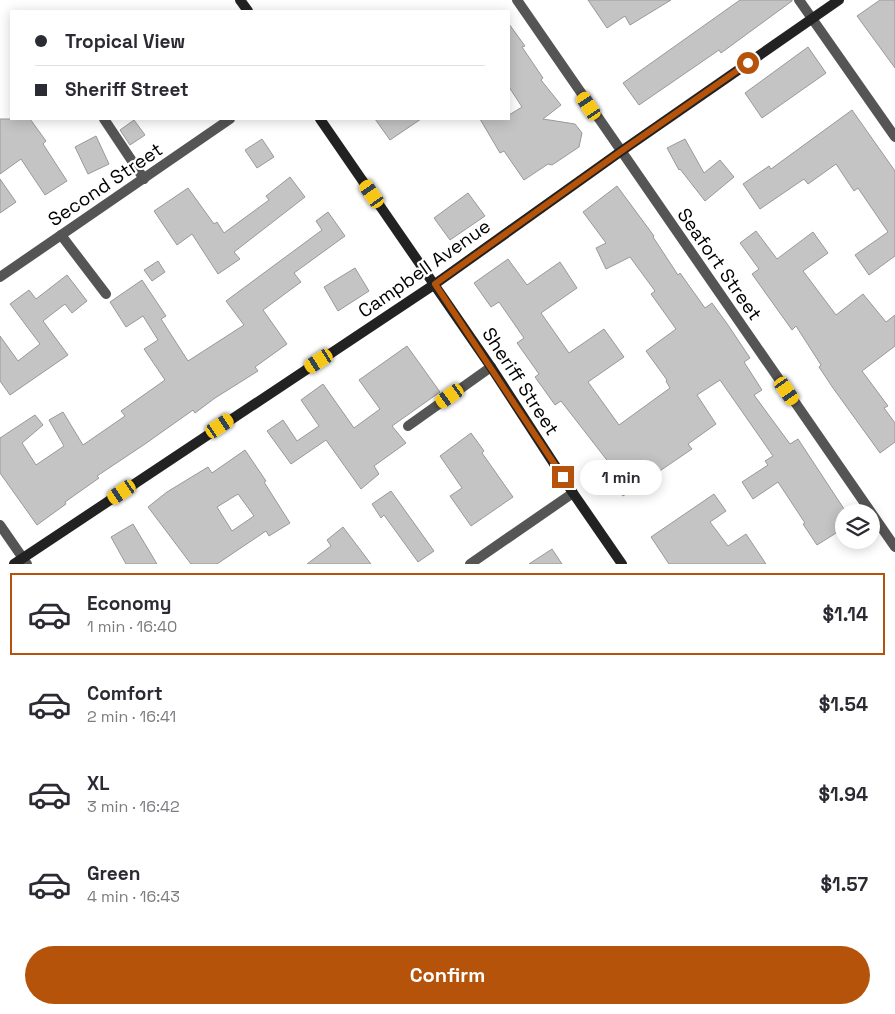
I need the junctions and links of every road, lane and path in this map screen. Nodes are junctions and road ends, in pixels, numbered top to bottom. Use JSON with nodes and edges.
{"nodes":[{"id":1,"x":516,"y":0,"type":"edge"},
{"id":2,"x":799,"y":0,"type":"edge"},
{"id":3,"x":839,"y":0,"type":"edge"},
{"id":4,"x":812,"y":19,"type":"junction"},
{"id":5,"x":105,"y":120,"type":"edge"},
{"id":6,"x":229,"y":120,"type":"edge"},
{"id":7,"x":321,"y":120,"type":"edge"},
{"id":8,"x":895,"y":137,"type":"edge"},
{"id":9,"x":620,"y":152,"type":"junction"},
{"id":10,"x":144,"y":178,"type":"junction"},
{"id":11,"x":61,"y":235,"type":"junction"},
{"id":12,"x":0,"y":277,"type":"edge"},
{"id":13,"x":435,"y":284,"type":"junction"},
{"id":14,"x":106,"y":294,"type":"dead end"},
{"id":15,"x":491,"y":367,"type":"junction"},
{"id":16,"x":408,"y":426,"type":"dead end"},
{"id":17,"x":573,"y":492,"type":"junction"},
{"id":18,"x":0,"y":525,"type":"edge"},
{"id":19,"x":895,"y":547,"type":"edge"},
{"id":20,"x":21,"y":562,"type":"edge"},
{"id":21,"x":470,"y":564,"type":"edge"},
{"id":22,"x":622,"y":564,"type":"edge"}],
"edges":[{"from":1,"to":9,"type":"street","name":"Seafort Street"},
{"from":2,"to":4,"type":"street"},
{"from":3,"to":4,"type":"street","name":"Campbell Avenue"},
{"from":4,"to":8,"type":"street"},
{"from":4,"to":9,"type":"street","name":"Campbell Avenue"},
{"from":5,"to":10,"type":"street"},
{"from":6,"to":10,"type":"street","name":"Second Street"},
{"from":7,"to":13,"type":"street","name":"Sheriff Street"},
{"from":9,"to":13,"type":"street","name":"Campbell Avenue"},
{"from":9,"to":19,"type":"street","name":"Seafort Street"},
{"from":10,"to":11,"type":"street","name":"Second Street"},
{"from":11,"to":12,"type":"street","name":"Second Street"},
{"from":11,"to":14,"type":"street"},
{"from":13,"to":15,"type":"street","name":"Sheriff Street"},
{"from":13,"to":20,"type":"street","name":"Campbell Avenue"},
{"from":15,"to":16,"type":"street"},
{"from":15,"to":17,"type":"street","name":"Sheriff Street"},
{"from":17,"to":21,"type":"street"},
{"from":17,"to":22,"type":"street","name":"Sheriff Street"},
{"from":18,"to":20,"type":"street"}]}
